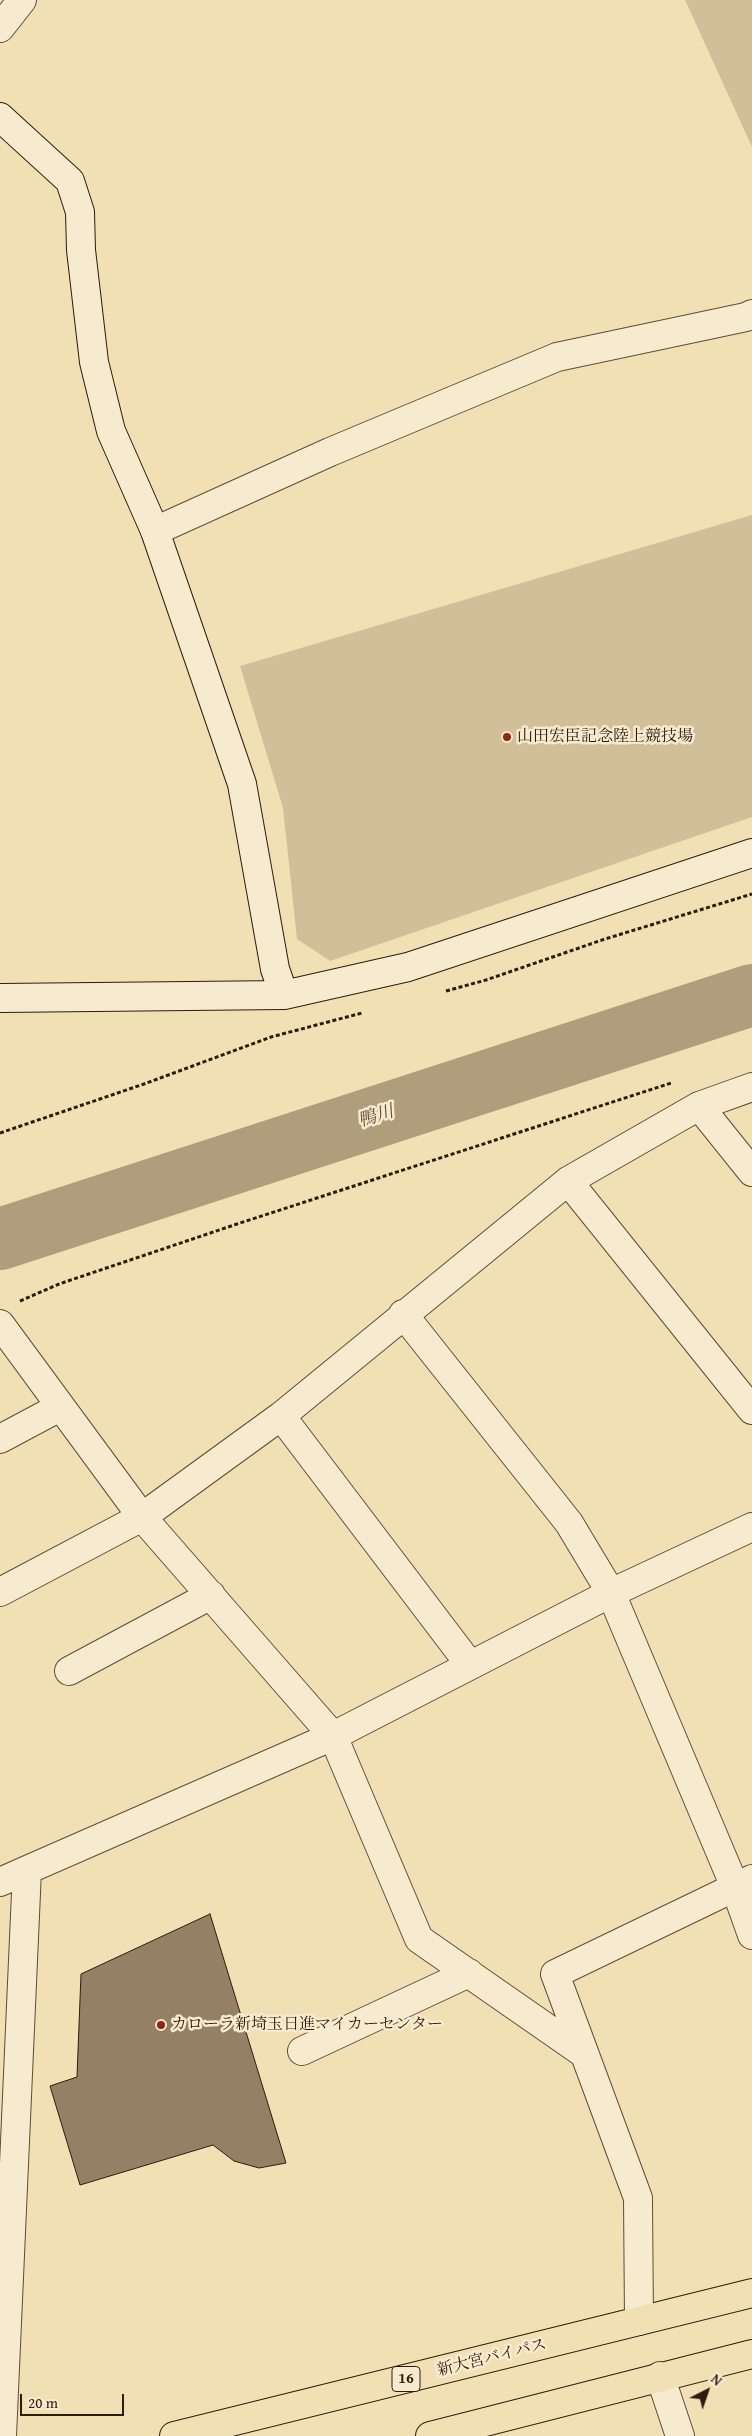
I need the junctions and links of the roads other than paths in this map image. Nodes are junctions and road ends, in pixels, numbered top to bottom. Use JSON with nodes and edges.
{"nodes":[{"id":1,"x":22,"y":0,"type":"edge"},
{"id":2,"x":0,"y":28,"type":"edge"},
{"id":3,"x":0,"y":117,"type":"edge"},
{"id":4,"x":752,"y":314,"type":"edge"},
{"id":5,"x":154,"y":531,"type":"junction"},
{"id":6,"x":752,"y":853,"type":"edge"},
{"id":7,"x":284,"y":995,"type":"junction"},
{"id":8,"x":0,"y":998,"type":"edge"},
{"id":9,"x":752,"y":1086,"type":"edge"},
{"id":10,"x":699,"y":1106,"type":"junction"},
{"id":11,"x":752,"y":1172,"type":"edge"},
{"id":12,"x":568,"y":1181,"type":"junction"},
{"id":13,"x":403,"y":1314,"type":"junction"},
{"id":14,"x":0,"y":1324,"type":"edge"},
{"id":15,"x":60,"y":1406,"type":"junction"},
{"id":16,"x":752,"y":1410,"type":"edge"},
{"id":17,"x":281,"y":1416,"type":"junction"},
{"id":18,"x":0,"y":1439,"type":"edge"},
{"id":19,"x":142,"y":1516,"type":"junction"},
{"id":20,"x":752,"y":1527,"type":"edge"},
{"id":21,"x":0,"y":1592,"type":"edge"},
{"id":22,"x":611,"y":1593,"type":"junction"},
{"id":23,"x":211,"y":1596,"type":"junction"},
{"id":24,"x":470,"y":1665,"type":"junction"},
{"id":25,"x":69,"y":1672,"type":"dead end"},
{"id":26,"x":332,"y":1736,"type":"junction"},
{"id":27,"x":27,"y":1870,"type":"junction"},
{"id":28,"x":0,"y":1882,"type":"edge"},
{"id":29,"x":743,"y":1883,"type":"edge"},
{"id":30,"x":752,"y":1934,"type":"edge"},
{"id":31,"x":469,"y":1973,"type":"junction"},
{"id":32,"x":302,"y":2051,"type":"dead end"},
{"id":33,"x":583,"y":2053,"type":"junction"},
{"id":34,"x":6,"y":2183,"type":"edge"},
{"id":35,"x":752,"y":2293,"type":"edge"},
{"id":36,"x":639,"y":2321,"type":"junction"},
{"id":37,"x":752,"y":2354,"type":"edge"},
{"id":38,"x":660,"y":2376,"type":"junction"},
{"id":39,"x":2,"y":2436,"type":"edge"},
{"id":40,"x":174,"y":2436,"type":"edge"},
{"id":41,"x":430,"y":2436,"type":"edge"},
{"id":42,"x":680,"y":2436,"type":"edge"}],
"edges":[{"from":1,"to":2,"type":"street"},
{"from":3,"to":5,"type":"street"},
{"from":4,"to":5,"type":"street"},
{"from":5,"to":7,"type":"street"},
{"from":6,"to":7,"type":"street"},
{"from":7,"to":8,"type":"street"},
{"from":9,"to":10,"type":"street"},
{"from":10,"to":11,"type":"street"},
{"from":10,"to":12,"type":"street"},
{"from":12,"to":13,"type":"street"},
{"from":12,"to":16,"type":"street"},
{"from":13,"to":17,"type":"street"},
{"from":13,"to":22,"type":"street"},
{"from":14,"to":15,"type":"street"},
{"from":15,"to":18,"type":"street"},
{"from":15,"to":19,"type":"street"},
{"from":17,"to":19,"type":"street"},
{"from":17,"to":24,"type":"street"},
{"from":19,"to":21,"type":"street"},
{"from":19,"to":23,"type":"street"},
{"from":20,"to":22,"type":"street"},
{"from":22,"to":24,"type":"street"},
{"from":22,"to":29,"type":"street"},
{"from":23,"to":25,"type":"street"},
{"from":23,"to":26,"type":"street"},
{"from":24,"to":26,"type":"street"},
{"from":26,"to":27,"type":"street"},
{"from":26,"to":31,"type":"street"},
{"from":27,"to":28,"type":"street"},
{"from":27,"to":34,"type":"street"},
{"from":29,"to":30,"type":"street"},
{"from":29,"to":33,"type":"street"},
{"from":31,"to":32,"type":"street"},
{"from":31,"to":33,"type":"street"},
{"from":33,"to":36,"type":"street"},
{"from":34,"to":39,"type":"street"},
{"from":35,"to":36,"type":"highway","name":"新大宮バイパス","number":"16"},
{"from":36,"to":40,"type":"highway","name":"新大宮バイパス","number":"16"},
{"from":37,"to":38,"type":"highway"},
{"from":38,"to":41,"type":"highway"},
{"from":38,"to":42,"type":"street"}]}
